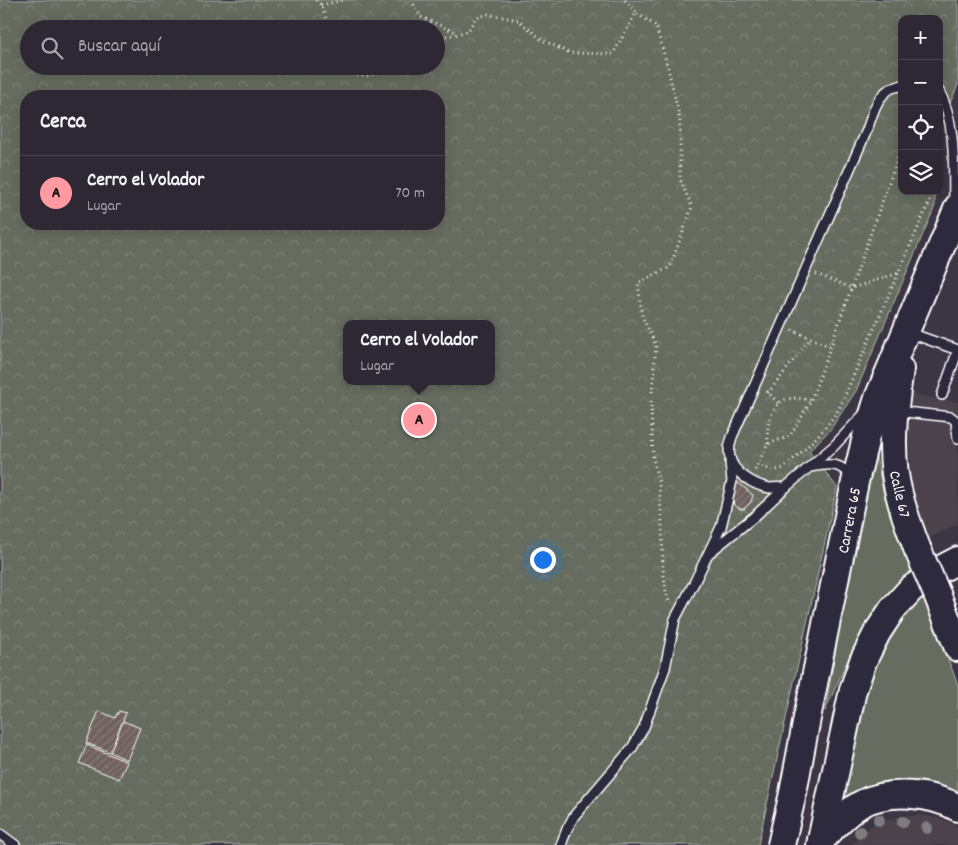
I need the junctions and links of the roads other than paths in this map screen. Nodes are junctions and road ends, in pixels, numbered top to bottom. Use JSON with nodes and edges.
{"nodes":[{"id":1,"x":898,"y":87,"type":"edge"},
{"id":2,"x":943,"y":98,"type":"edge"},
{"id":3,"x":956,"y":212,"type":"edge"},
{"id":4,"x":906,"y":331,"type":"junction"},
{"id":5,"x":956,"y":363,"type":"edge"},
{"id":6,"x":942,"y":396,"type":"dead end"},
{"id":7,"x":886,"y":404,"type":"junction"},
{"id":8,"x":958,"y":439,"type":"edge"},
{"id":9,"x":730,"y":459,"type":"junction"},
{"id":10,"x":810,"y":467,"type":"junction"},
{"id":11,"x":855,"y":482,"type":"junction"},
{"id":12,"x":786,"y":487,"type":"junction"},
{"id":13,"x":707,"y":555,"type":"junction"},
{"id":14,"x":958,"y":560,"type":"edge"},
{"id":15,"x":958,"y":648,"type":"edge"},
{"id":16,"x":958,"y":808,"type":"edge"},
{"id":17,"x":0,"y":834,"type":"edge"},
{"id":18,"x":820,"y":843,"type":"edge"},
{"id":19,"x":15,"y":845,"type":"edge"},
{"id":20,"x":561,"y":845,"type":"edge"},
{"id":21,"x":781,"y":845,"type":"edge"}],
"edges":[{"from":1,"to":9,"type":"lane"},
{"from":2,"to":3,"type":"lane"},
{"from":3,"to":4,"type":"main road"},
{"from":4,"to":5,"type":"lane"},
{"from":4,"to":7,"type":"main road","name":"Calle 67"},
{"from":5,"to":6,"type":"lane"},
{"from":7,"to":8,"type":"lane"},
{"from":7,"to":10,"type":"lane"},
{"from":7,"to":11,"type":"main road","name":"Carrera 65"},
{"from":7,"to":15,"type":"main road","name":"Calle 67","bridge":true},
{"from":9,"to":12,"type":"lane"},
{"from":9,"to":13,"type":"lane"},
{"from":10,"to":11,"type":"lane"},
{"from":10,"to":12,"type":"lane"},
{"from":11,"to":21,"type":"main road","name":"Carrera 65"},
{"from":12,"to":13,"type":"lane"},
{"from":13,"to":20,"type":"lane"},
{"from":14,"to":18,"type":"main road"},
{"from":16,"to":18,"type":"main road"},
{"from":17,"to":19,"type":"lane"}]}
